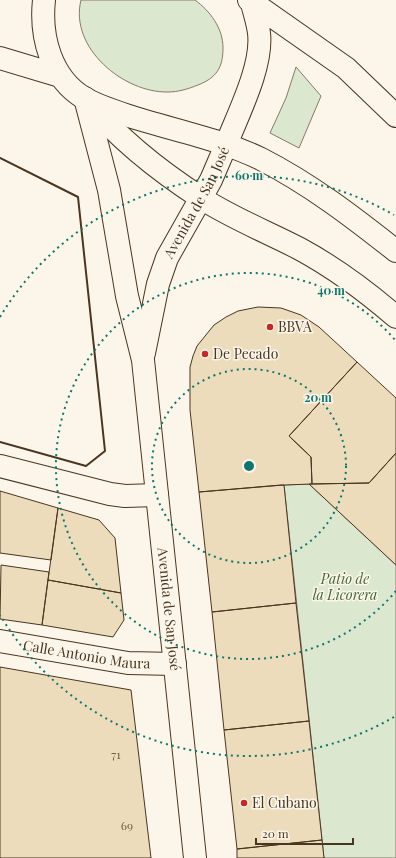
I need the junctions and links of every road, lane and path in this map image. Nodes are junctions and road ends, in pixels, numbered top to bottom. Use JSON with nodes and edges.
{"nodes":[{"id":1,"x":44,"y":0,"type":"edge"},
{"id":2,"x":250,"y":1,"type":"edge"},
{"id":3,"x":0,"y":58,"type":"edge"},
{"id":4,"x":60,"y":76,"type":"junction"},
{"id":5,"x":85,"y":98,"type":"junction"},
{"id":6,"x":396,"y":116,"type":"edge"},
{"id":7,"x":226,"y":145,"type":"junction"},
{"id":8,"x":201,"y":198,"type":"junction"},
{"id":9,"x":396,"y":251,"type":"edge"},
{"id":10,"x":396,"y":317,"type":"edge"},
{"id":11,"x":143,"y":360,"type":"junction"},
{"id":12,"x":0,"y":466,"type":"edge"},
{"id":13,"x":157,"y":495,"type":"junction"},
{"id":14,"x":0,"y":641,"type":"edge"},
{"id":15,"x":175,"y":664,"type":"junction"},
{"id":16,"x":195,"y":858,"type":"edge"}],
"edges":[{"from":1,"to":4,"type":"main road"},
{"from":2,"to":6,"type":"main road"},
{"from":2,"to":7,"type":"main road","name":"Avenida de San José"},
{"from":3,"to":4,"type":"main road"},
{"from":4,"to":5,"type":"main road"},
{"from":5,"to":7,"type":"main road"},
{"from":5,"to":8,"type":"main road"},
{"from":5,"to":11,"type":"main road","name":"Avenida de San José"},
{"from":7,"to":8,"type":"main road","name":"Avenida de San José"},
{"from":7,"to":9,"type":"main road"},
{"from":8,"to":10,"type":"main road"},
{"from":8,"to":11,"type":"main road","name":"Avenida de San José"},
{"from":11,"to":13,"type":"main road","name":"Avenida de San José"},
{"from":12,"to":13,"type":"main road"},
{"from":13,"to":15,"type":"main road","name":"Avenida de San José"},
{"from":14,"to":15,"type":"main road","name":"Calle Antonio Maura"},
{"from":15,"to":16,"type":"main road","name":"Avenida de San José"}]}
